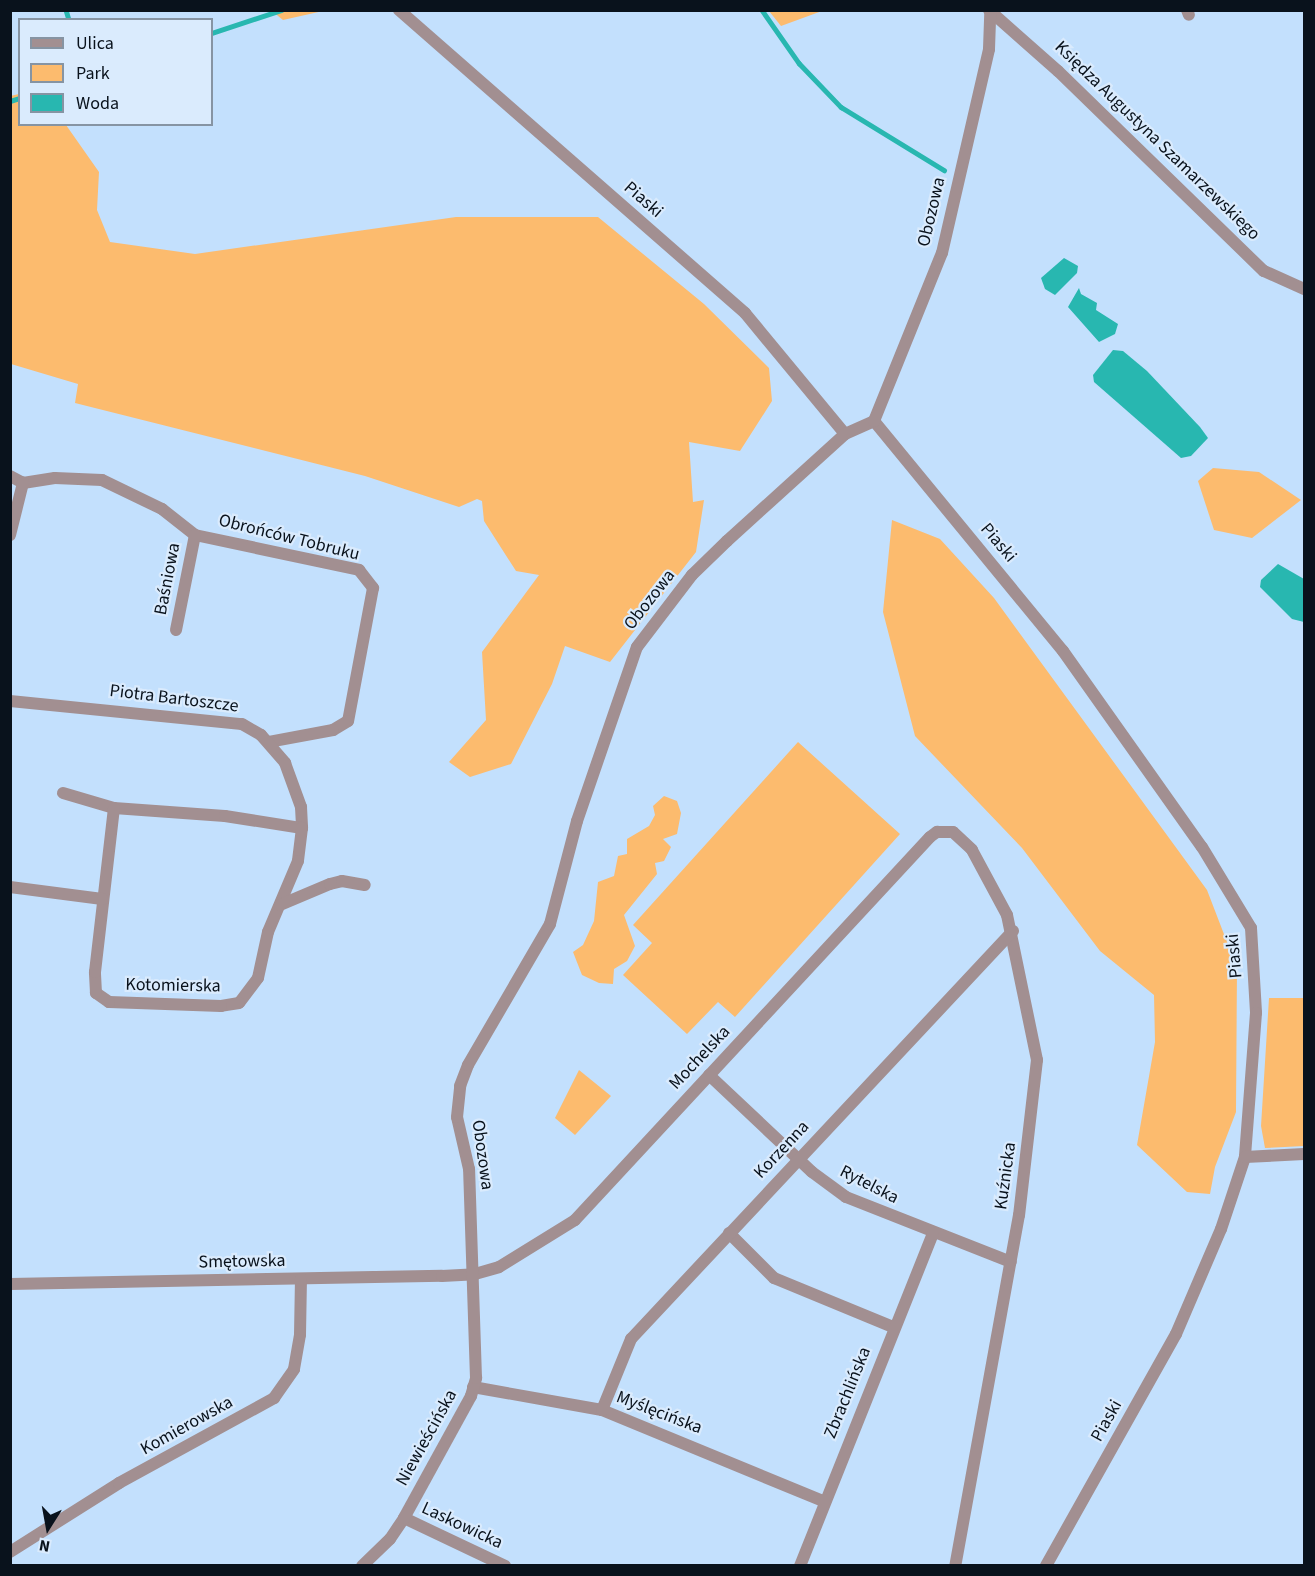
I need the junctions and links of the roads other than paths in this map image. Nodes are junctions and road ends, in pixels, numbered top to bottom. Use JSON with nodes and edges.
{"nodes":[{"id":1,"x":399,"y":10,"type":"edge"},
{"id":2,"x":990,"y":12,"type":"edge"},
{"id":3,"x":1305,"y":289,"type":"edge"},
{"id":4,"x":874,"y":421,"type":"junction"},
{"id":5,"x":845,"y":434,"type":"junction"},
{"id":6,"x":10,"y":476,"type":"edge"},
{"id":7,"x":23,"y":483,"type":"junction"},
{"id":8,"x":10,"y":535,"type":"edge"},
{"id":9,"x":195,"y":535,"type":"junction"},
{"id":10,"x":176,"y":630,"type":"dead end"},
{"id":11,"x":10,"y":701,"type":"edge"},
{"id":12,"x":269,"y":742,"type":"junction"},
{"id":13,"x":63,"y":793,"type":"dead end"},
{"id":14,"x":114,"y":808,"type":"junction"},
{"id":15,"x":302,"y":828,"type":"junction"},
{"id":16,"x":930,"y":837,"type":"joint"},
{"id":17,"x":365,"y":885,"type":"dead end"},
{"id":18,"x":10,"y":887,"type":"edge"},
{"id":19,"x":102,"y":899,"type":"junction"},
{"id":20,"x":279,"y":905,"type":"junction"},
{"id":21,"x":1012,"y":931,"type":"junction"},
{"id":22,"x":710,"y":1075,"type":"junction"},
{"id":23,"x":1305,"y":1154,"type":"edge"},
{"id":24,"x":1245,"y":1157,"type":"junction"},
{"id":25,"x":798,"y":1159,"type":"junction"},
{"id":26,"x":729,"y":1233,"type":"junction"},
{"id":27,"x":933,"y":1234,"type":"junction"},
{"id":28,"x":1011,"y":1262,"type":"junction"},
{"id":29,"x":475,"y":1274,"type":"junction"},
{"id":30,"x":301,"y":1279,"type":"junction"},
{"id":31,"x":10,"y":1284,"type":"edge"},
{"id":32,"x":893,"y":1327,"type":"junction"},
{"id":33,"x":473,"y":1387,"type":"junction"},
{"id":34,"x":602,"y":1410,"type":"junction"},
{"id":35,"x":823,"y":1501,"type":"junction"},
{"id":36,"x":404,"y":1518,"type":"junction"},
{"id":37,"x":10,"y":1552,"type":"edge"},
{"id":38,"x":362,"y":1566,"type":"edge"},
{"id":39,"x":505,"y":1566,"type":"edge"},
{"id":40,"x":800,"y":1566,"type":"edge"},
{"id":41,"x":955,"y":1566,"type":"edge"},
{"id":42,"x":1046,"y":1566,"type":"edge"}],
"edges":[{"from":1,"to":5,"type":"street","name":"Piaski"},
{"from":2,"to":3,"type":"street","name":"Księdza Augustyna Szamarzewskiego"},
{"from":2,"to":4,"type":"street","name":"Obozowa"},
{"from":4,"to":5,"type":"street","name":"Obozowa"},
{"from":4,"to":24,"type":"street","name":"Piaski"},
{"from":5,"to":29,"type":"street","name":"Obozowa"},
{"from":6,"to":7,"type":"street"},
{"from":7,"to":8,"type":"street"},
{"from":7,"to":9,"type":"street","name":"Obrońców Tobruku"},
{"from":9,"to":10,"type":"street","name":"Baśniowa"},
{"from":9,"to":12,"type":"street","name":"Obrońców Tobruku"},
{"from":11,"to":12,"type":"street","name":"Piotra Bartoszcze"},
{"from":12,"to":15,"type":"street","name":"Piotra Bartoszcze"},
{"from":13,"to":14,"type":"street"},
{"from":14,"to":15,"type":"street"},
{"from":14,"to":19,"type":"street","name":"Kotomierska"},
{"from":15,"to":20,"type":"street","name":"Kotomierska"},
{"from":16,"to":21,"type":"street","name":"Kuźnicka"},
{"from":16,"to":22,"type":"street","name":"Mochelska"},
{"from":17,"to":20,"type":"street"},
{"from":18,"to":19,"type":"street"},
{"from":19,"to":20,"type":"street","name":"Kotomierska"},
{"from":21,"to":25,"type":"street","name":"Korzenna"},
{"from":21,"to":28,"type":"street","name":"Kuźnicka"},
{"from":22,"to":25,"type":"street","name":"Rytelska"},
{"from":22,"to":29,"type":"street","name":"Mochelska"},
{"from":23,"to":24,"type":"street"},
{"from":24,"to":42,"type":"street","name":"Piaski"},
{"from":25,"to":26,"type":"street","name":"Korzenna"},
{"from":25,"to":27,"type":"street","name":"Rytelska"},
{"from":26,"to":32,"type":"street"},
{"from":26,"to":34,"type":"street","name":"Korzenna"},
{"from":27,"to":28,"type":"street","name":"Rytelska"},
{"from":27,"to":32,"type":"street","name":"Zbrachlińska"},
{"from":28,"to":41,"type":"street","name":"Kuźnicka"},
{"from":29,"to":30,"type":"street","name":"Smętowska"},
{"from":29,"to":33,"type":"street","name":"Niewieścińska"},
{"from":30,"to":31,"type":"street","name":"Smętowska"},
{"from":30,"to":37,"type":"street","name":"Komierowska"},
{"from":32,"to":35,"type":"street","name":"Zbrachlińska"},
{"from":33,"to":34,"type":"street","name":"Myślęcińska"},
{"from":33,"to":36,"type":"street","name":"Niewieścińska"},
{"from":34,"to":35,"type":"street","name":"Myślęcińska"},
{"from":35,"to":40,"type":"street","name":"Zbrachlińska"},
{"from":36,"to":38,"type":"street","name":"Niewieścińska"},
{"from":36,"to":39,"type":"street","name":"Laskowicka"}]}
